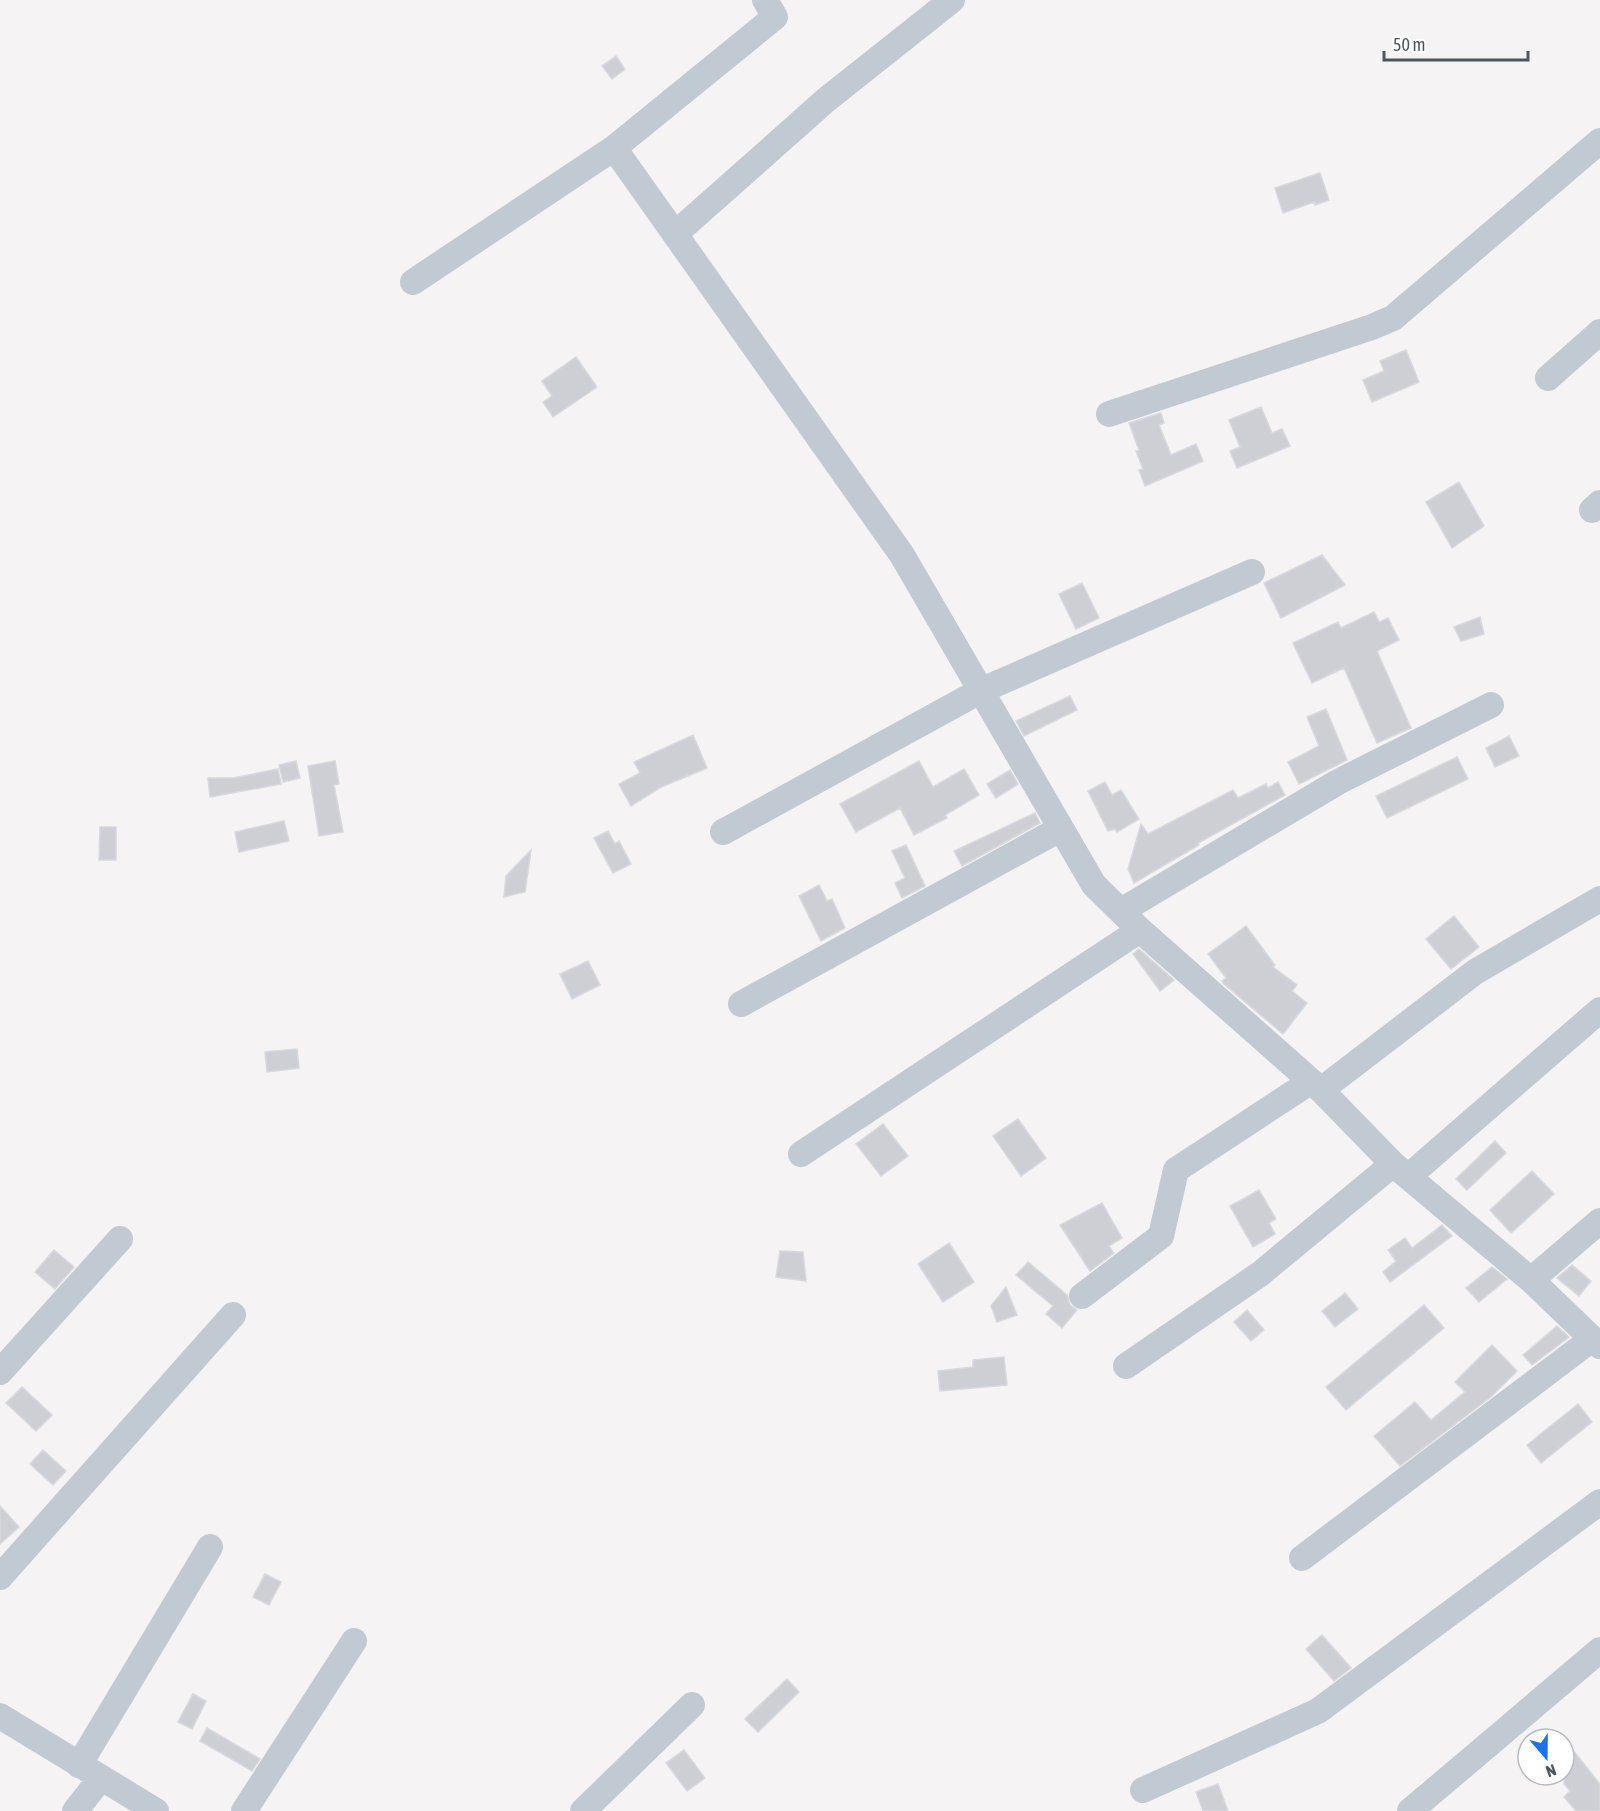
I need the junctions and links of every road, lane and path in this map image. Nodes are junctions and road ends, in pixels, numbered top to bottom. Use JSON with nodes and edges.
{"nodes":[{"id":1,"x":765,"y":0,"type":"edge"},
{"id":2,"x":952,"y":0,"type":"edge"},
{"id":3,"x":1600,"y":141,"type":"edge"},
{"id":4,"x":614,"y":148,"type":"junction"},
{"id":5,"x":675,"y":234,"type":"junction"},
{"id":6,"x":413,"y":282,"type":"dead end"},
{"id":7,"x":1600,"y":332,"type":"edge"},
{"id":8,"x":1548,"y":378,"type":"dead end"},
{"id":9,"x":1109,"y":414,"type":"dead end"},
{"id":10,"x":1252,"y":572,"type":"dead end"},
{"id":11,"x":980,"y":691,"type":"junction"},
{"id":12,"x":1491,"y":705,"type":"dead end"},
{"id":13,"x":1060,"y":829,"type":"junction"},
{"id":14,"x":723,"y":832,"type":"dead end"},
{"id":15,"x":1600,"y":900,"type":"edge"},
{"id":16,"x":1121,"y":911,"type":"junction"},
{"id":17,"x":1140,"y":930,"type":"junction"},
{"id":18,"x":741,"y":1004,"type":"dead end"},
{"id":19,"x":1600,"y":1010,"type":"edge"},
{"id":20,"x":1315,"y":1086,"type":"junction"},
{"id":21,"x":801,"y":1154,"type":"dead end"},
{"id":22,"x":1401,"y":1170,"type":"junction"},
{"id":23,"x":1600,"y":1221,"type":"edge"},
{"id":24,"x":120,"y":1239,"type":"dead end"},
{"id":25,"x":1531,"y":1280,"type":"junction"},
{"id":26,"x":1082,"y":1296,"type":"dead end"},
{"id":27,"x":233,"y":1315,"type":"dead end"},
{"id":28,"x":1596,"y":1343,"type":"edge"},
{"id":29,"x":1126,"y":1366,"type":"dead end"},
{"id":30,"x":0,"y":1372,"type":"edge"},
{"id":31,"x":1600,"y":1502,"type":"edge"},
{"id":32,"x":210,"y":1547,"type":"dead end"},
{"id":33,"x":1302,"y":1558,"type":"dead end"},
{"id":34,"x":0,"y":1576,"type":"edge"},
{"id":35,"x":354,"y":1641,"type":"dead end"},
{"id":36,"x":1600,"y":1650,"type":"edge"},
{"id":37,"x":692,"y":1705,"type":"dead end"},
{"id":38,"x":0,"y":1716,"type":"edge"},
{"id":39,"x":79,"y":1765,"type":"junction"},
{"id":40,"x":101,"y":1778,"type":"junction"},
{"id":41,"x":1143,"y":1790,"type":"dead end"},
{"id":42,"x":75,"y":1811,"type":"edge"},
{"id":43,"x":156,"y":1811,"type":"edge"},
{"id":44,"x":244,"y":1811,"type":"edge"},
{"id":45,"x":583,"y":1811,"type":"edge"},
{"id":46,"x":1410,"y":1811,"type":"edge"}],
"edges":[{"from":1,"to":4,"type":"street"},
{"from":2,"to":5,"type":"street"},
{"from":3,"to":9,"type":"street"},
{"from":4,"to":5,"type":"street"},
{"from":4,"to":6,"type":"street"},
{"from":5,"to":11,"type":"street"},
{"from":7,"to":8,"type":"street"},
{"from":10,"to":11,"type":"street"},
{"from":11,"to":13,"type":"street"},
{"from":11,"to":14,"type":"street"},
{"from":12,"to":16,"type":"street"},
{"from":13,"to":16,"type":"street"},
{"from":13,"to":18,"type":"street"},
{"from":15,"to":20,"type":"street"},
{"from":16,"to":17,"type":"street"},
{"from":17,"to":20,"type":"street"},
{"from":17,"to":21,"type":"street"},
{"from":19,"to":22,"type":"street"},
{"from":20,"to":22,"type":"street"},
{"from":20,"to":26,"type":"street"},
{"from":22,"to":25,"type":"street"},
{"from":22,"to":29,"type":"street"},
{"from":23,"to":25,"type":"street"},
{"from":24,"to":30,"type":"street"},
{"from":25,"to":28,"type":"street"},
{"from":27,"to":34,"type":"street"},
{"from":28,"to":33,"type":"street"},
{"from":31,"to":41,"type":"street"},
{"from":32,"to":39,"type":"street"},
{"from":35,"to":44,"type":"street"},
{"from":36,"to":46,"type":"street"},
{"from":37,"to":45,"type":"street"},
{"from":38,"to":39,"type":"street"},
{"from":39,"to":40,"type":"street"},
{"from":40,"to":42,"type":"street"},
{"from":40,"to":43,"type":"street"}]}
